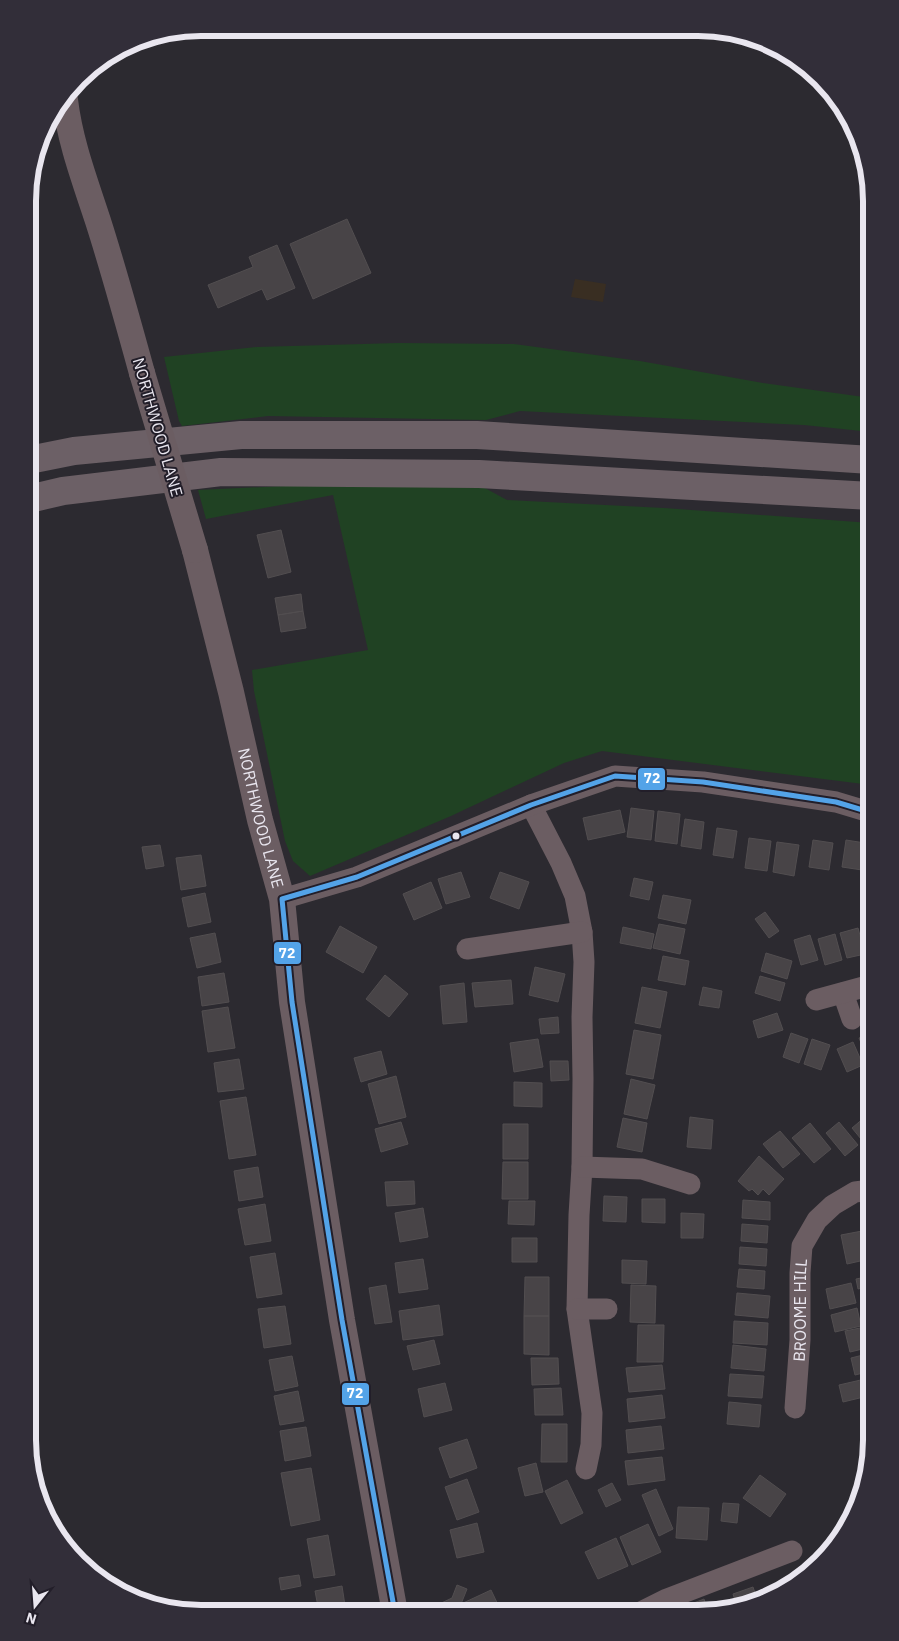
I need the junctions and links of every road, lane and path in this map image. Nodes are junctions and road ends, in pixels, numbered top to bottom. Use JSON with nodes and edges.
{"nodes":[{"id":1,"x":66,"y":107,"type":"edge"},
{"id":2,"x":36,"y":459,"type":"edge"},
{"id":3,"x":863,"y":459,"type":"edge"},
{"id":4,"x":863,"y":496,"type":"edge"},
{"id":5,"x":36,"y":497,"type":"edge"},
{"id":6,"x":531,"y":806,"type":"junction"},
{"id":7,"x":863,"y":810,"type":"edge"},
{"id":8,"x":282,"y":900,"type":"junction"},
{"id":9,"x":582,"y":932,"type":"junction"},
{"id":10,"x":467,"y":949,"type":"dead end"},
{"id":11,"x":862,"y":987,"type":"edge"},
{"id":12,"x":843,"y":993,"type":"junction"},
{"id":13,"x":816,"y":1000,"type":"dead end"},
{"id":14,"x":852,"y":1019,"type":"dead end"},
{"id":15,"x":582,"y":1167,"type":"junction"},
{"id":16,"x":690,"y":1184,"type":"dead end"},
{"id":17,"x":862,"y":1191,"type":"edge"},
{"id":18,"x":577,"y":1309,"type":"junction"},
{"id":19,"x":607,"y":1309,"type":"dead end"},
{"id":20,"x":795,"y":1408,"type":"dead end"},
{"id":21,"x":586,"y":1469,"type":"dead end"},
{"id":22,"x":792,"y":1551,"type":"dead end"},
{"id":23,"x":394,"y":1605,"type":"edge"},
{"id":24,"x":670,"y":1605,"type":"edge"}],
"edges":[{"from":1,"to":8,"type":"street","name":"NORTHWOOD LANE","bridge":true},
{"from":2,"to":3,"type":"highway"},
{"from":4,"to":5,"type":"highway"},
{"from":6,"to":7,"type":"street"},
{"from":6,"to":8,"type":"street"},
{"from":6,"to":9,"type":"street"},
{"from":8,"to":23,"type":"street","name":"NORTHWOOD LANE"},
{"from":9,"to":10,"type":"street"},
{"from":9,"to":15,"type":"street"},
{"from":11,"to":12,"type":"street"},
{"from":12,"to":13,"type":"street"},
{"from":12,"to":14,"type":"street"},
{"from":15,"to":16,"type":"street"},
{"from":15,"to":18,"type":"street"},
{"from":17,"to":20,"type":"street","name":"BROOME HILL"},
{"from":18,"to":19,"type":"street"},
{"from":18,"to":21,"type":"street"},
{"from":22,"to":24,"type":"street"}]}
